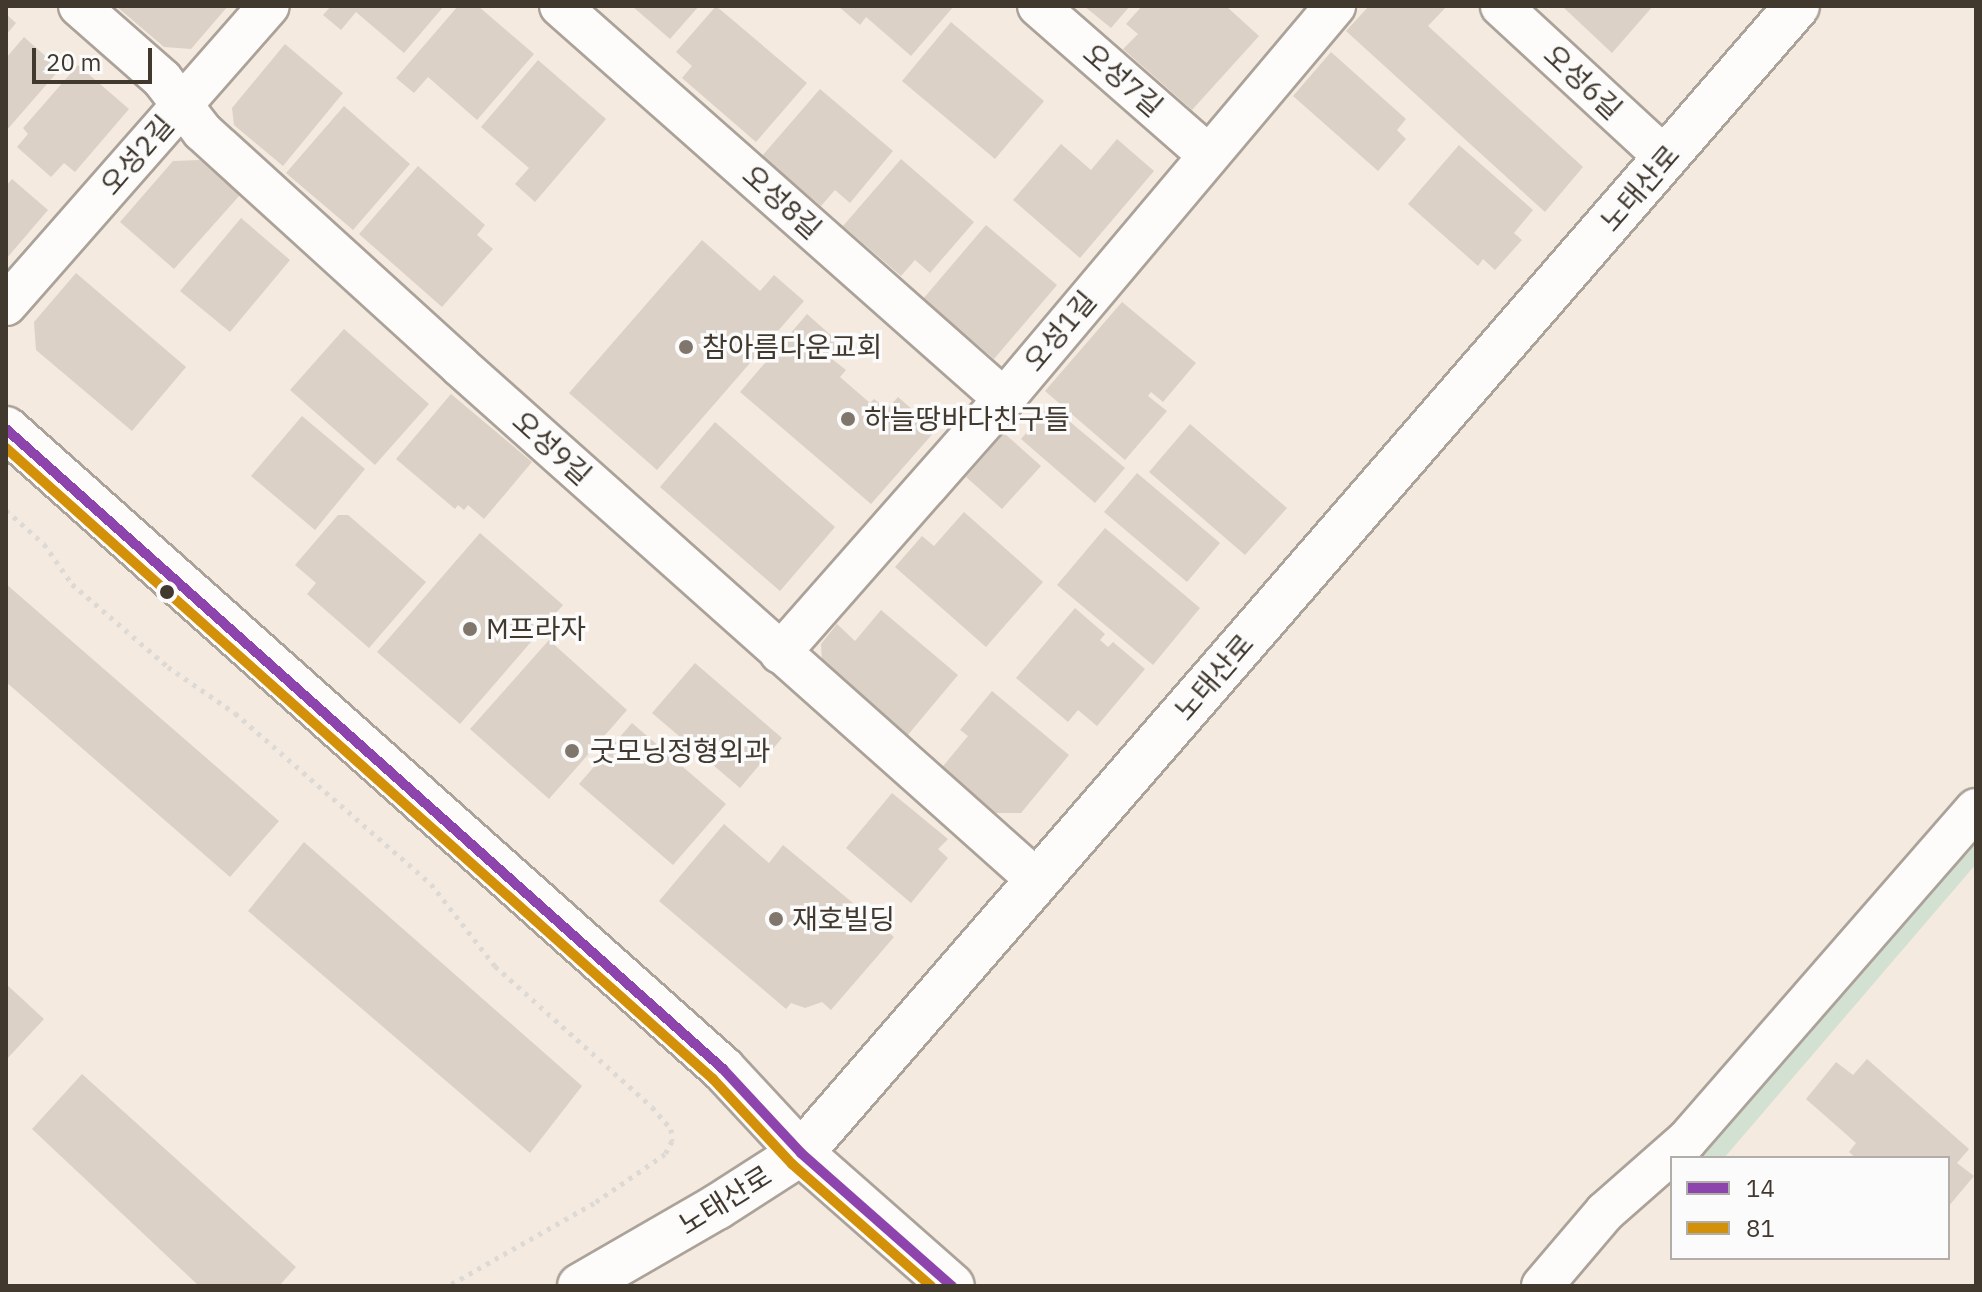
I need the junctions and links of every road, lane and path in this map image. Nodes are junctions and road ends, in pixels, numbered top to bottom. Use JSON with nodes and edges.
{"nodes":[{"id":1,"x":79,"y":6,"type":"edge"},
{"id":2,"x":269,"y":6,"type":"edge"},
{"id":3,"x":560,"y":6,"type":"edge"},
{"id":4,"x":1038,"y":6,"type":"edge"},
{"id":5,"x":1335,"y":6,"type":"edge"},
{"id":6,"x":1501,"y":6,"type":"edge"},
{"id":7,"x":1797,"y":6,"type":"edge"},
{"id":8,"x":183,"y":102,"type":"junction"},
{"id":9,"x":1208,"y":155,"type":"junction"},
{"id":10,"x":1666,"y":158,"type":"junction"},
{"id":11,"x":6,"y":305,"type":"edge"},
{"id":12,"x":1004,"y":399,"type":"junction"},
{"id":13,"x":6,"y":429,"type":"edge"},
{"id":14,"x":6,"y":510,"type":"edge"},
{"id":15,"x":780,"y":653,"type":"junction"},
{"id":16,"x":1976,"y":809,"type":"edge"},
{"id":17,"x":1037,"y":880,"type":"junction"},
{"id":18,"x":801,"y":1153,"type":"junction"},
{"id":19,"x":448,"y":1286,"type":"edge"},
{"id":20,"x":580,"y":1286,"type":"edge"},
{"id":21,"x":952,"y":1286,"type":"edge"},
{"id":22,"x":1542,"y":1286,"type":"edge"}],
"edges":[{"from":1,"to":8,"type":"street","name":"오성9길"},
{"from":2,"to":8,"type":"street","name":"오성2길"},
{"from":3,"to":12,"type":"street","name":"오성8길"},
{"from":4,"to":9,"type":"street","name":"오성7길"},
{"from":5,"to":9,"type":"street","name":"오성1길"},
{"from":6,"to":10,"type":"street","name":"오성6길"},
{"from":7,"to":10,"type":"street","name":"노태산로"},
{"from":8,"to":11,"type":"street","name":"오성2길"},
{"from":8,"to":15,"type":"street","name":"오성9길"},
{"from":9,"to":12,"type":"street","name":"오성1길"},
{"from":10,"to":17,"type":"street","name":"노태산로"},
{"from":12,"to":15,"type":"street","name":"오성1길"},
{"from":13,"to":18,"type":"street"},
{"from":14,"to":19,"type":"path"},
{"from":15,"to":17,"type":"street","name":"오성9길"},
{"from":16,"to":22,"type":"street"},
{"from":17,"to":18,"type":"street","name":"노태산로"},
{"from":18,"to":20,"type":"street","name":"노태산로"},
{"from":18,"to":21,"type":"street"}]}
